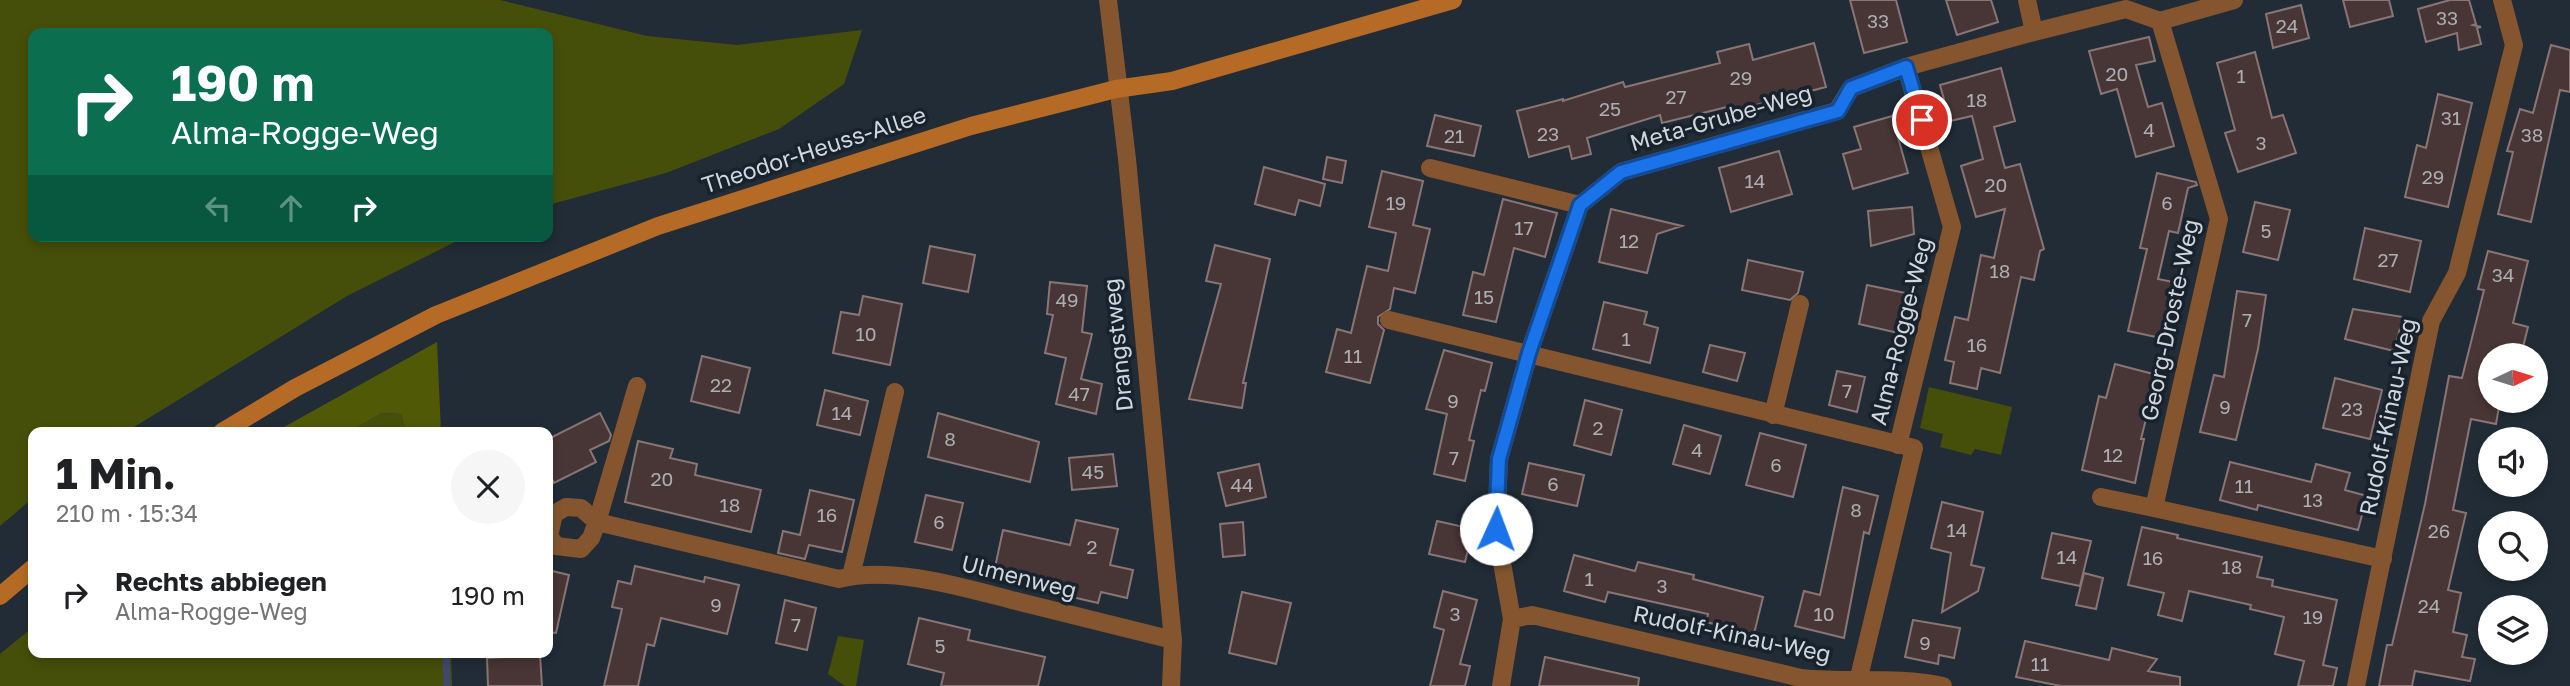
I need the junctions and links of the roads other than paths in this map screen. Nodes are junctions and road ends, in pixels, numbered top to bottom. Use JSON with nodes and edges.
{"nodes":[{"id":1,"x":1108,"y":0,"type":"edge"},
{"id":2,"x":1453,"y":0,"type":"edge"},
{"id":3,"x":2027,"y":0,"type":"edge"},
{"id":4,"x":2234,"y":0,"type":"edge"},
{"id":5,"x":2502,"y":0,"type":"edge"},
{"id":6,"x":2160,"y":22,"type":"junction"},
{"id":7,"x":2034,"y":32,"type":"junction"},
{"id":8,"x":1906,"y":67,"type":"junction"},
{"id":9,"x":1116,"y":89,"type":"junction"},
{"id":10,"x":1430,"y":168,"type":"dead end"},
{"id":11,"x":1580,"y":205,"type":"junction"},
{"id":12,"x":1800,"y":304,"type":"dead end"},
{"id":13,"x":1389,"y":320,"type":"dead end"},
{"id":14,"x":1529,"y":353,"type":"junction"},
{"id":15,"x":637,"y":386,"type":"dead end"},
{"id":16,"x":895,"y":391,"type":"dead end"},
{"id":17,"x":1773,"y":415,"type":"junction"},
{"id":18,"x":230,"y":427,"type":"edge"},
{"id":19,"x":1898,"y":445,"type":"junction"},
{"id":20,"x":2101,"y":497,"type":"dead end"},
{"id":21,"x":2154,"y":509,"type":"junction"},
{"id":22,"x":2383,"y":559,"type":"junction"},
{"id":23,"x":28,"y":572,"type":"edge"},
{"id":24,"x":852,"y":576,"type":"junction"},
{"id":25,"x":0,"y":596,"type":"edge"},
{"id":26,"x":1512,"y":619,"type":"junction"},
{"id":27,"x":1173,"y":640,"type":"junction"},
{"id":28,"x":1859,"y":677,"type":"junction"},
{"id":29,"x":1171,"y":686,"type":"edge"},
{"id":30,"x":1501,"y":686,"type":"edge"},
{"id":31,"x":1943,"y":686,"type":"edge"},
{"id":32,"x":2357,"y":686,"type":"edge"}],
"edges":[{"from":1,"to":9,"type":"street","name":"Drangstweg"},
{"from":2,"to":9,"type":"street","name":"Theodor-Heuss-Allee"},
{"from":3,"to":7,"type":"street"},
{"from":4,"to":6,"type":"street"},
{"from":5,"to":22,"type":"street","name":"Rudolf-Kinau-Weg"},
{"from":6,"to":7,"type":"street","name":"Meta-Grube-Weg"},
{"from":6,"to":21,"type":"street","name":"Georg-Droste-Weg"},
{"from":7,"to":8,"type":"street","name":"Meta-Grube-Weg"},
{"from":8,"to":11,"type":"street","name":"Meta-Grube-Weg"},
{"from":8,"to":19,"type":"street","name":"Alma-Rogge-Weg"},
{"from":9,"to":18,"type":"street","name":"Theodor-Heuss-Allee"},
{"from":9,"to":27,"type":"street","name":"Drangstweg"},
{"from":10,"to":11,"type":"street"},
{"from":11,"to":14,"type":"street"},
{"from":12,"to":17,"type":"street"},
{"from":13,"to":14,"type":"street"},
{"from":14,"to":17,"type":"street","name":"Alma-Rogge-Weg"},
{"from":14,"to":26,"type":"street"},
{"from":15,"to":24,"type":"street","name":"Ulmenweg"},
{"from":16,"to":24,"type":"street"},
{"from":17,"to":19,"type":"street","name":"Alma-Rogge-Weg"},
{"from":19,"to":28,"type":"street","name":"Alma-Rogge-Weg"},
{"from":20,"to":21,"type":"street"},
{"from":21,"to":22,"type":"street"},
{"from":22,"to":32,"type":"street","name":"Rudolf-Kinau-Weg"},
{"from":23,"to":25,"type":"street"},
{"from":24,"to":27,"type":"street","name":"Ulmenweg"},
{"from":26,"to":28,"type":"street","name":"Rudolf-Kinau-Weg"},
{"from":26,"to":30,"type":"street"},
{"from":27,"to":29,"type":"street","name":"Drangstweg"},
{"from":28,"to":31,"type":"street","name":"Rudolf-Kinau-Weg"}]}
